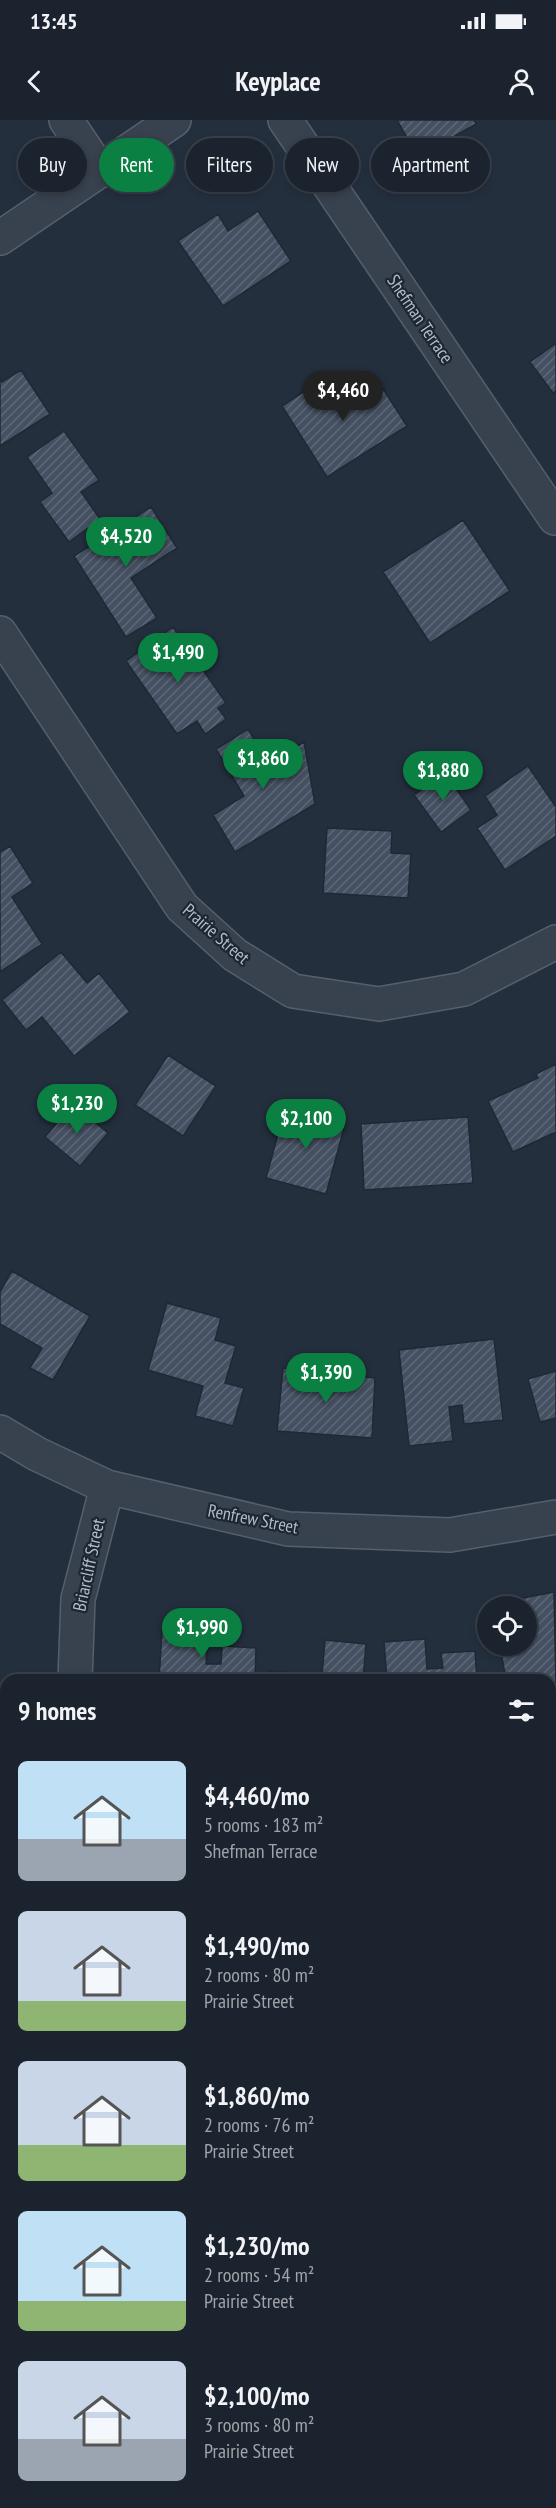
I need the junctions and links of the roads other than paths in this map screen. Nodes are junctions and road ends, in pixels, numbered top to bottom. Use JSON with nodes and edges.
{"nodes":[{"id":1,"x":66,"y":120,"type":"edge"},
{"id":2,"x":174,"y":120,"type":"edge"},
{"id":3,"x":285,"y":120,"type":"edge"},
{"id":4,"x":148,"y":138,"type":"edge"},
{"id":5,"x":99,"y":170,"type":"edge"},
{"id":6,"x":99,"y":172,"type":"edge"},
{"id":7,"x":0,"y":238,"type":"edge"},
{"id":8,"x":555,"y":518,"type":"edge"},
{"id":9,"x":0,"y":633,"type":"edge"},
{"id":10,"x":556,"y":942,"type":"edge"},
{"id":11,"x":0,"y":1432,"type":"edge"},
{"id":12,"x":107,"y":1487,"type":"junction"},
{"id":13,"x":556,"y":1516,"type":"edge"},
{"id":14,"x":75,"y":1674,"type":"edge"}],
"edges":[{"from":1,"to":5,"type":"street"},
{"from":2,"to":4,"type":"street"},
{"from":3,"to":8,"type":"street","name":"Shefman Terrace"},
{"from":6,"to":7,"type":"street"},
{"from":9,"to":10,"type":"street","name":"Prairie Street"},
{"from":11,"to":12,"type":"street","name":"Renfrew Street"},
{"from":12,"to":13,"type":"street","name":"Renfrew Street"},
{"from":12,"to":14,"type":"street","name":"Briarcliff Street"}]}
